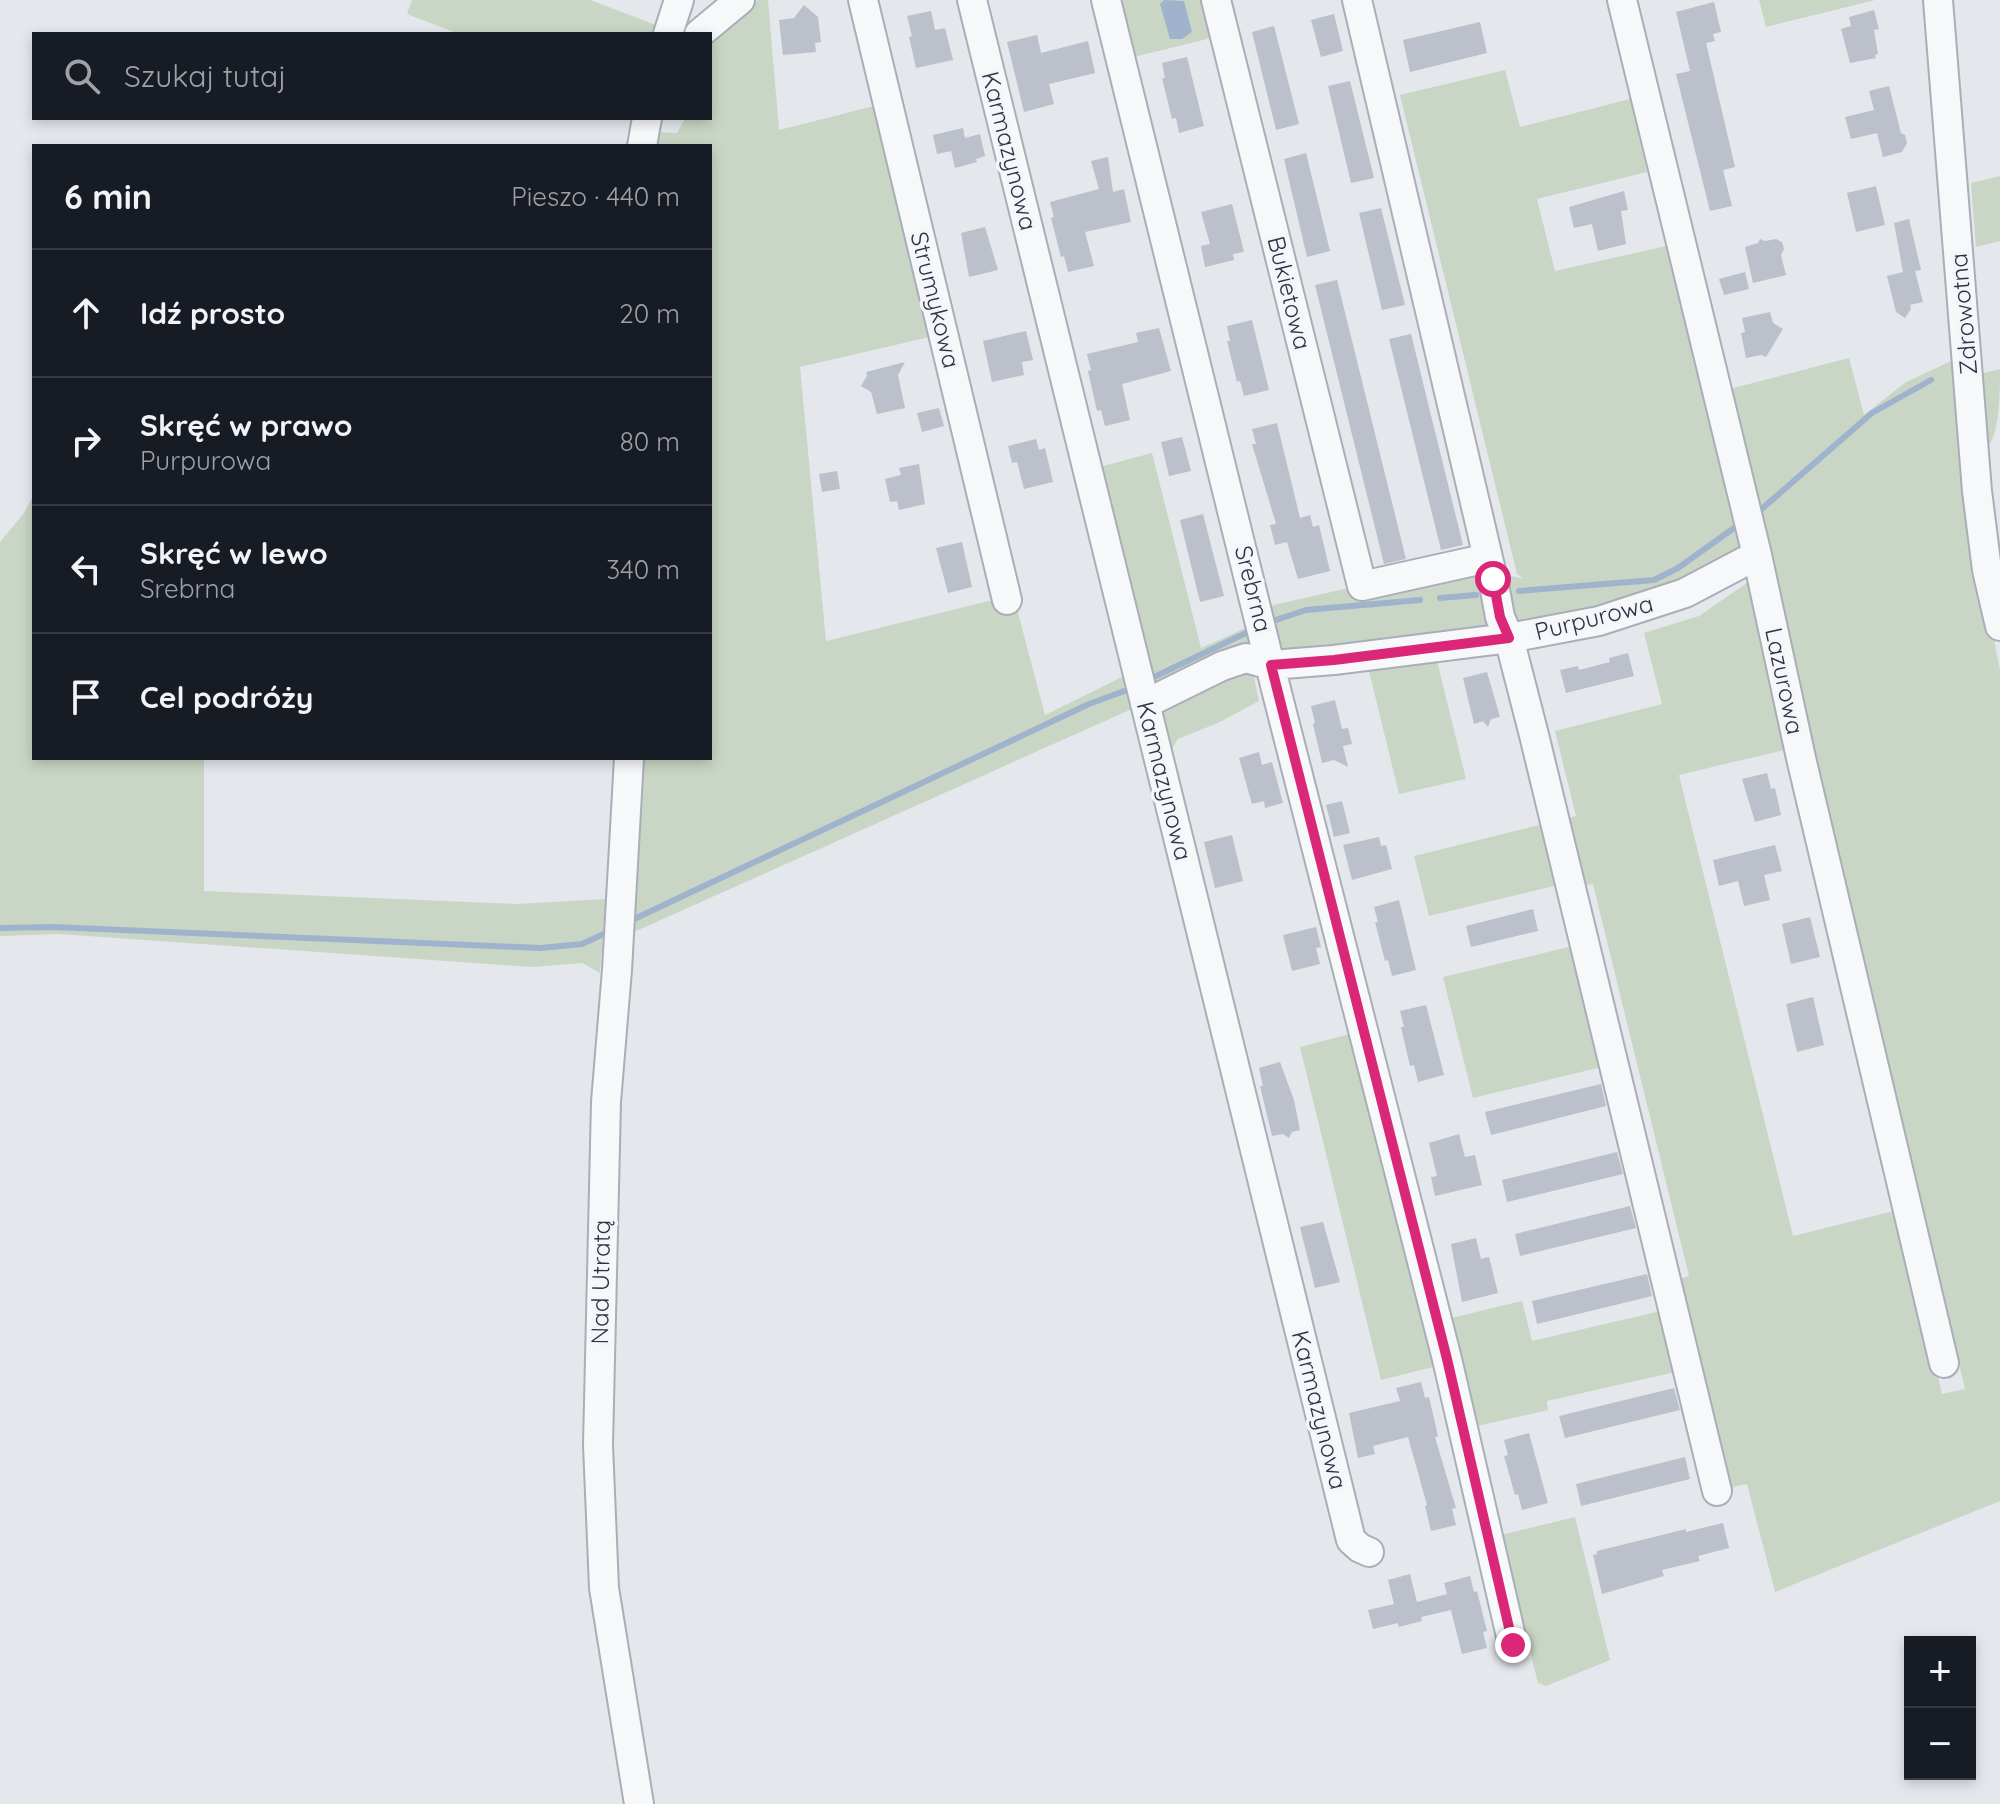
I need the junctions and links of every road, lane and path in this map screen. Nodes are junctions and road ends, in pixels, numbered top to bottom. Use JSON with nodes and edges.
{"nodes":[{"id":1,"x":679,"y":0,"type":"edge"},
{"id":2,"x":740,"y":0,"type":"edge"},
{"id":3,"x":863,"y":0,"type":"edge"},
{"id":4,"x":972,"y":0,"type":"edge"},
{"id":5,"x":1106,"y":0,"type":"edge"},
{"id":6,"x":1216,"y":0,"type":"edge"},
{"id":7,"x":1357,"y":0,"type":"edge"},
{"id":8,"x":1622,"y":0,"type":"edge"},
{"id":9,"x":1938,"y":0,"type":"edge"},
{"id":10,"x":669,"y":32,"type":"edge"},
{"id":11,"x":701,"y":32,"type":"edge"},
{"id":12,"x":647,"y":120,"type":"edge"},
{"id":13,"x":642,"y":144,"type":"edge"},
{"id":14,"x":1757,"y":555,"type":"junction"},
{"id":15,"x":1488,"y":558,"type":"junction"},
{"id":16,"x":1007,"y":600,"type":"dead end"},
{"id":17,"x":2000,"y":626,"type":"edge"},
{"id":18,"x":1509,"y":638,"type":"junction"},
{"id":19,"x":1271,"y":665,"type":"junction"},
{"id":20,"x":1145,"y":704,"type":"junction"},
{"id":21,"x":629,"y":760,"type":"edge"},
{"id":22,"x":1944,"y":1363,"type":"dead end"},
{"id":23,"x":1717,"y":1491,"type":"dead end"},
{"id":24,"x":1369,"y":1552,"type":"dead end"},
{"id":25,"x":1513,"y":1645,"type":"dead end"},
{"id":26,"x":639,"y":1804,"type":"edge"}],
"edges":[{"from":1,"to":10,"type":"street"},
{"from":2,"to":11,"type":"street"},
{"from":3,"to":16,"type":"street","name":"Strumykowa"},
{"from":4,"to":20,"type":"street","name":"Karmazynowa"},
{"from":5,"to":19,"type":"street","name":"Srebrna"},
{"from":6,"to":15,"type":"street","name":"Bukietowa"},
{"from":7,"to":15,"type":"street"},
{"from":8,"to":14,"type":"street","name":"Lazurowa"},
{"from":9,"to":17,"type":"street","name":"Zdrowotna"},
{"from":12,"to":13,"type":"street"},
{"from":14,"to":18,"type":"street","name":"Purpurowa"},
{"from":14,"to":22,"type":"street","name":"Lazurowa"},
{"from":15,"to":18,"type":"street"},
{"from":18,"to":19,"type":"street","name":"Purpurowa"},
{"from":18,"to":23,"type":"street"},
{"from":19,"to":20,"type":"street","name":"Purpurowa"},
{"from":19,"to":25,"type":"street","name":"Srebrna"},
{"from":20,"to":24,"type":"street","name":"Karmazynowa"},
{"from":21,"to":26,"type":"street","name":"Nad Utratą"}]}
